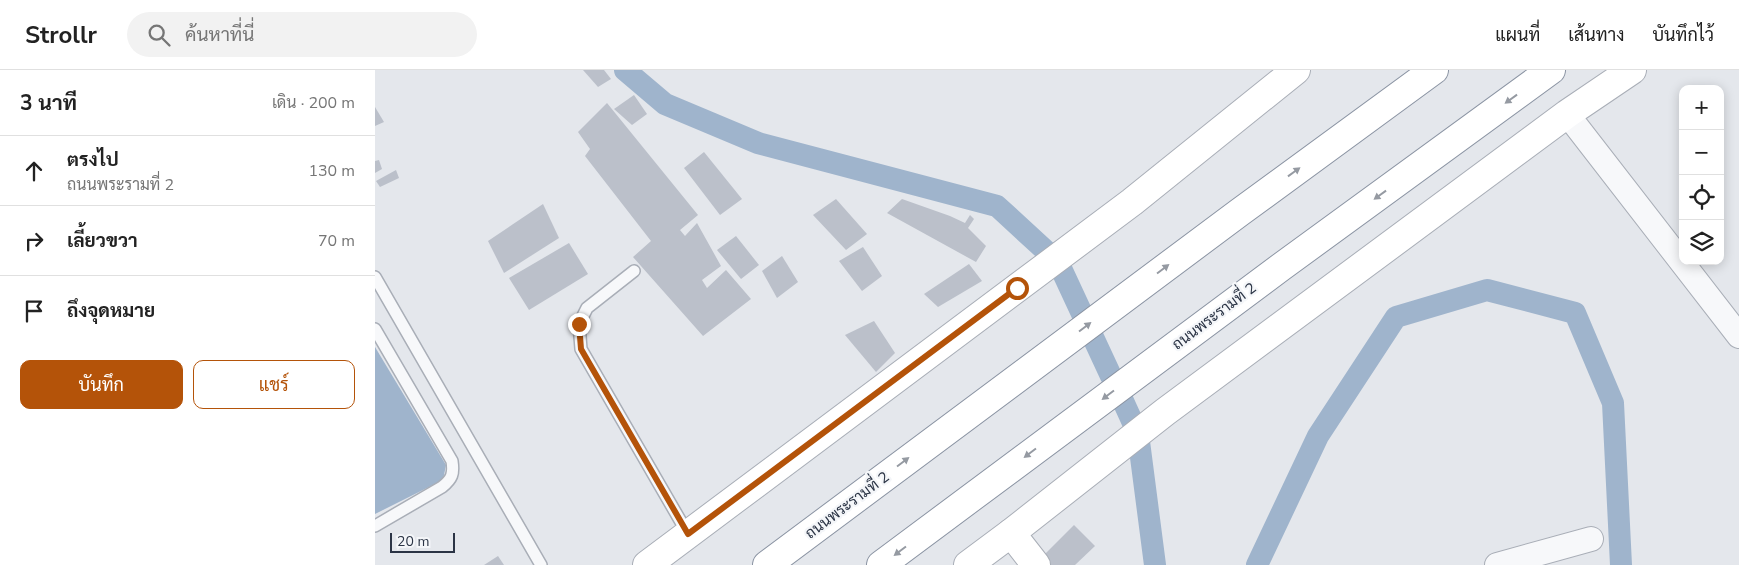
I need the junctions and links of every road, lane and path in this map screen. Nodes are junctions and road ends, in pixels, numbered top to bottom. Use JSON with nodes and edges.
{"nodes":[{"id":1,"x":1296,"y":70,"type":"edge"},
{"id":2,"x":1434,"y":70,"type":"edge"},
{"id":3,"x":1551,"y":70,"type":"edge"},
{"id":4,"x":1632,"y":70,"type":"edge"},
{"id":5,"x":1567,"y":114,"type":"junction"},
{"id":6,"x":634,"y":271,"type":"dead end"},
{"id":7,"x":375,"y":277,"type":"edge"},
{"id":8,"x":375,"y":329,"type":"edge"},
{"id":9,"x":1739,"y":336,"type":"edge"},
{"id":10,"x":375,"y":526,"type":"edge"},
{"id":11,"x":1011,"y":532,"type":"junction"},
{"id":12,"x":688,"y":534,"type":"junction"},
{"id":13,"x":1591,"y":539,"type":"dead end"},
{"id":14,"x":541,"y":565,"type":"edge"},
{"id":15,"x":647,"y":565,"type":"edge"},
{"id":16,"x":767,"y":565,"type":"edge"},
{"id":17,"x":881,"y":565,"type":"edge"},
{"id":18,"x":968,"y":565,"type":"edge"},
{"id":19,"x":1035,"y":565,"type":"edge"},
{"id":20,"x":1497,"y":565,"type":"edge"}],
"edges":[{"from":1,"to":12,"type":"main road"},
{"from":16,"to":2,"type":"main road","name":"ถนนพระรามที่ 2","one_way":true},
{"from":3,"to":17,"type":"main road","name":"ถนนพระรามที่ 2","one_way":true},
{"from":4,"to":5,"type":"main road"},
{"from":5,"to":9,"type":"street"},
{"from":5,"to":11,"type":"main road"},
{"from":6,"to":12,"type":"lane"},
{"from":7,"to":14,"type":"lane"},
{"from":8,"to":10,"type":"lane"},
{"from":11,"to":18,"type":"main road"},
{"from":11,"to":19,"type":"main road"},
{"from":12,"to":15,"type":"main road"},
{"from":13,"to":20,"type":"street"}]}
